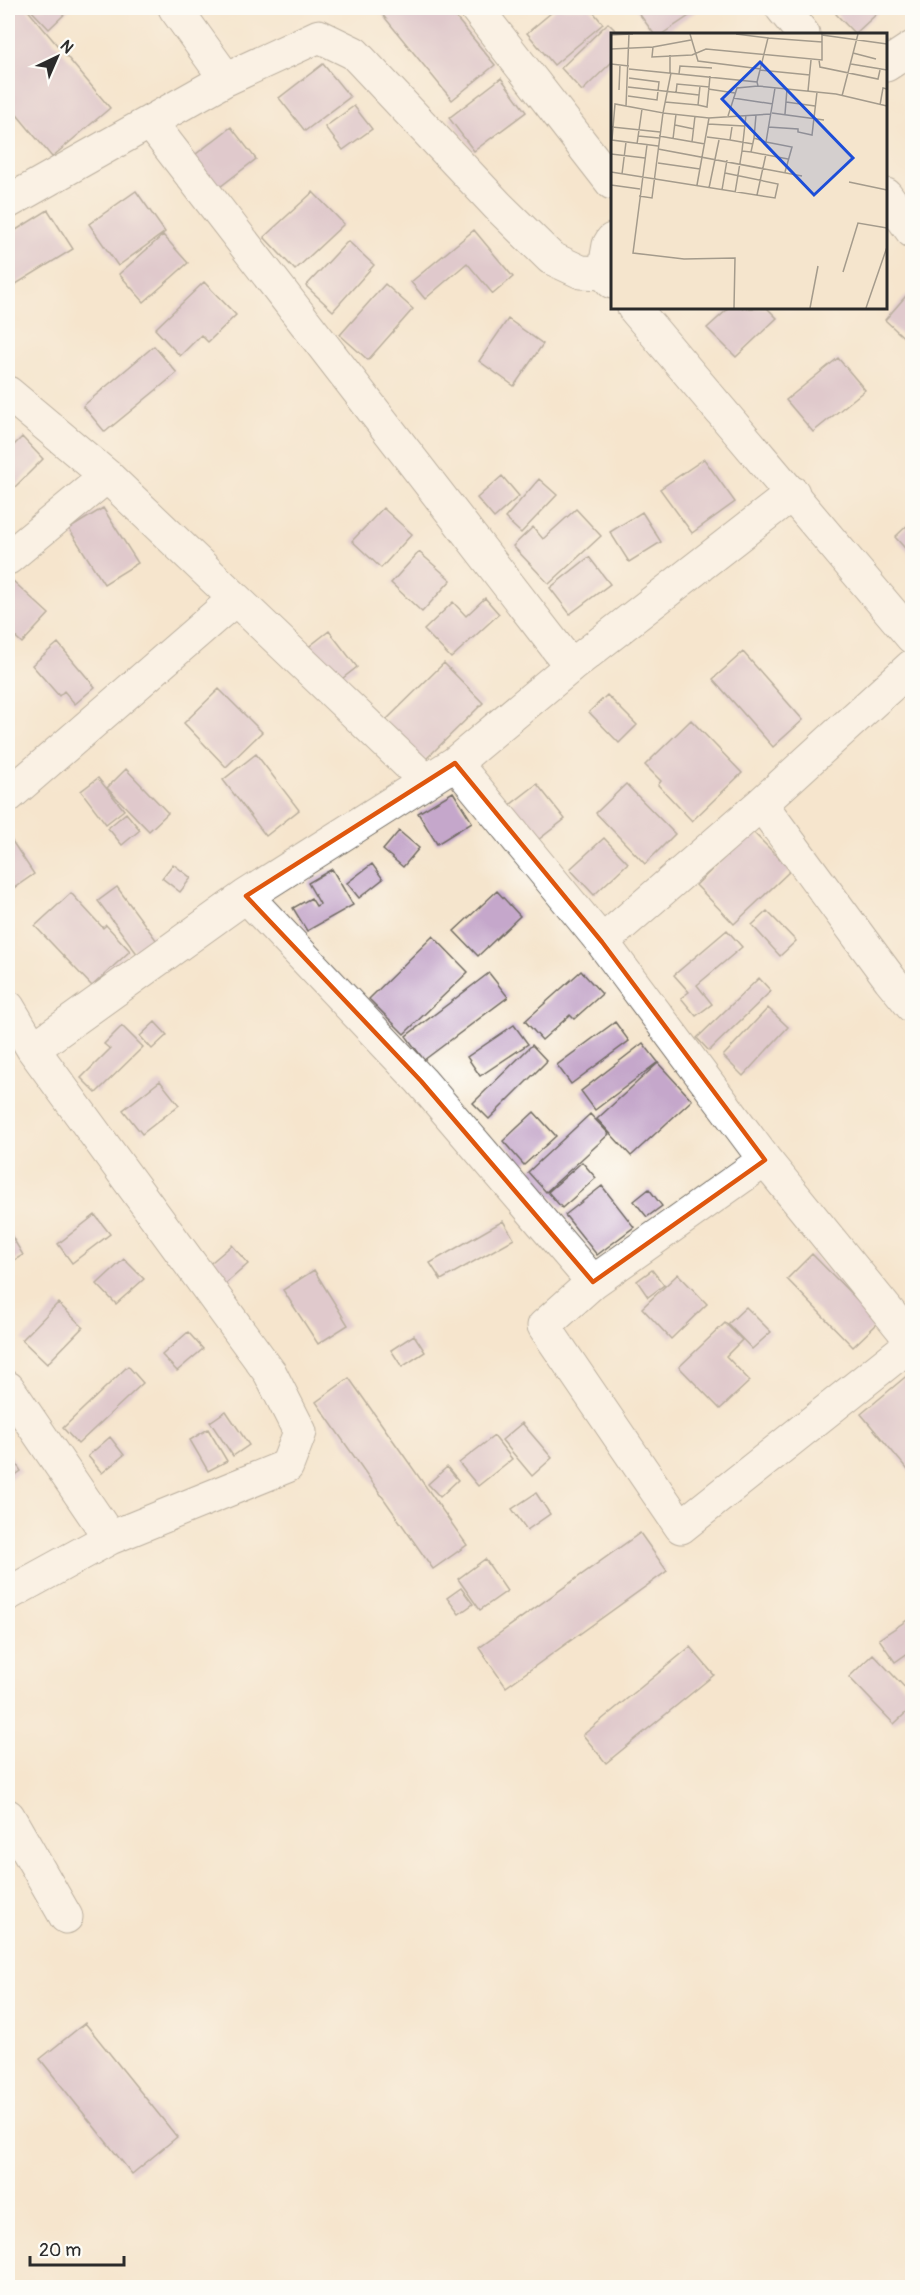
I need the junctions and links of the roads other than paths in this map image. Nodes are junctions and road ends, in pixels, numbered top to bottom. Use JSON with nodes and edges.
{"nodes":[{"id":1,"x":175,"y":8,"type":"edge"},
{"id":2,"x":477,"y":8,"type":"edge"},
{"id":3,"x":782,"y":8,"type":"edge"},
{"id":4,"x":802,"y":33,"type":"edge"},
{"id":5,"x":912,"y":48,"type":"edge"},
{"id":6,"x":887,"y":64,"type":"edge"},
{"id":7,"x":226,"y":79,"type":"junction"},
{"id":8,"x":150,"y":122,"type":"junction"},
{"id":9,"x":611,"y":182,"type":"edge"},
{"id":10,"x":887,"y":198,"type":"edge"},
{"id":11,"x":8,"y":202,"type":"edge"},
{"id":12,"x":912,"y":231,"type":"edge"},
{"id":13,"x":611,"y":242,"type":"edge"},
{"id":14,"x":608,"y":278,"type":"edge"},
{"id":15,"x":635,"y":309,"type":"edge"},
{"id":16,"x":8,"y":393,"type":"edge"},
{"id":17,"x":107,"y":476,"type":"junction"},
{"id":18,"x":793,"y":493,"type":"junction"},
{"id":19,"x":8,"y":558,"type":"edge"},
{"id":20,"x":235,"y":599,"type":"junction"},
{"id":21,"x":912,"y":637,"type":"edge"},
{"id":22,"x":571,"y":666,"type":"junction"},
{"id":23,"x":912,"y":666,"type":"edge"},
{"id":24,"x":455,"y":763,"type":"junction"},
{"id":25,"x":425,"y":780,"type":"junction"},
{"id":26,"x":8,"y":796,"type":"edge"},
{"id":27,"x":761,"y":804,"type":"junction"},
{"id":28,"x":246,"y":896,"type":"junction"},
{"id":29,"x":602,"y":942,"type":"junction"},
{"id":30,"x":8,"y":1006,"type":"edge"},
{"id":31,"x":912,"y":1006,"type":"edge"},
{"id":32,"x":33,"y":1049,"type":"junction"},
{"id":33,"x":765,"y":1161,"type":"junction"},
{"id":34,"x":593,"y":1282,"type":"junction"},
{"id":35,"x":912,"y":1342,"type":"edge"},
{"id":36,"x":8,"y":1388,"type":"edge"},
{"id":37,"x":110,"y":1538,"type":"junction"},
{"id":38,"x":8,"y":1594,"type":"edge"},
{"id":39,"x":8,"y":1816,"type":"edge"},
{"id":40,"x":66,"y":1917,"type":"dead end"}],
"edges":[{"from":1,"to":7,"type":"street"},
{"from":2,"to":9,"type":"street"},
{"from":3,"to":4,"type":"street"},
{"from":5,"to":6,"type":"street"},
{"from":7,"to":8,"type":"street"},
{"from":7,"to":14,"type":"street"},
{"from":8,"to":11,"type":"street"},
{"from":8,"to":22,"type":"street"},
{"from":10,"to":12,"type":"street"},
{"from":13,"to":14,"type":"street"},
{"from":15,"to":18,"type":"street"},
{"from":16,"to":17,"type":"street"},
{"from":17,"to":19,"type":"street"},
{"from":17,"to":20,"type":"street"},
{"from":18,"to":21,"type":"street"},
{"from":18,"to":22,"type":"street"},
{"from":20,"to":25,"type":"street"},
{"from":20,"to":26,"type":"street"},
{"from":22,"to":24,"type":"street"},
{"from":23,"to":27,"type":"street"},
{"from":24,"to":25,"type":"street"},
{"from":24,"to":29,"type":"street"},
{"from":25,"to":28,"type":"street"},
{"from":27,"to":29,"type":"street"},
{"from":27,"to":31,"type":"street"},
{"from":28,"to":32,"type":"street"},
{"from":28,"to":34,"type":"street"},
{"from":29,"to":33,"type":"street"},
{"from":30,"to":32,"type":"street"},
{"from":32,"to":37,"type":"street"},
{"from":33,"to":34,"type":"street"},
{"from":33,"to":35,"type":"street"},
{"from":34,"to":35,"type":"street"},
{"from":36,"to":37,"type":"street"},
{"from":37,"to":38,"type":"street"},
{"from":39,"to":40,"type":"street"}]}
